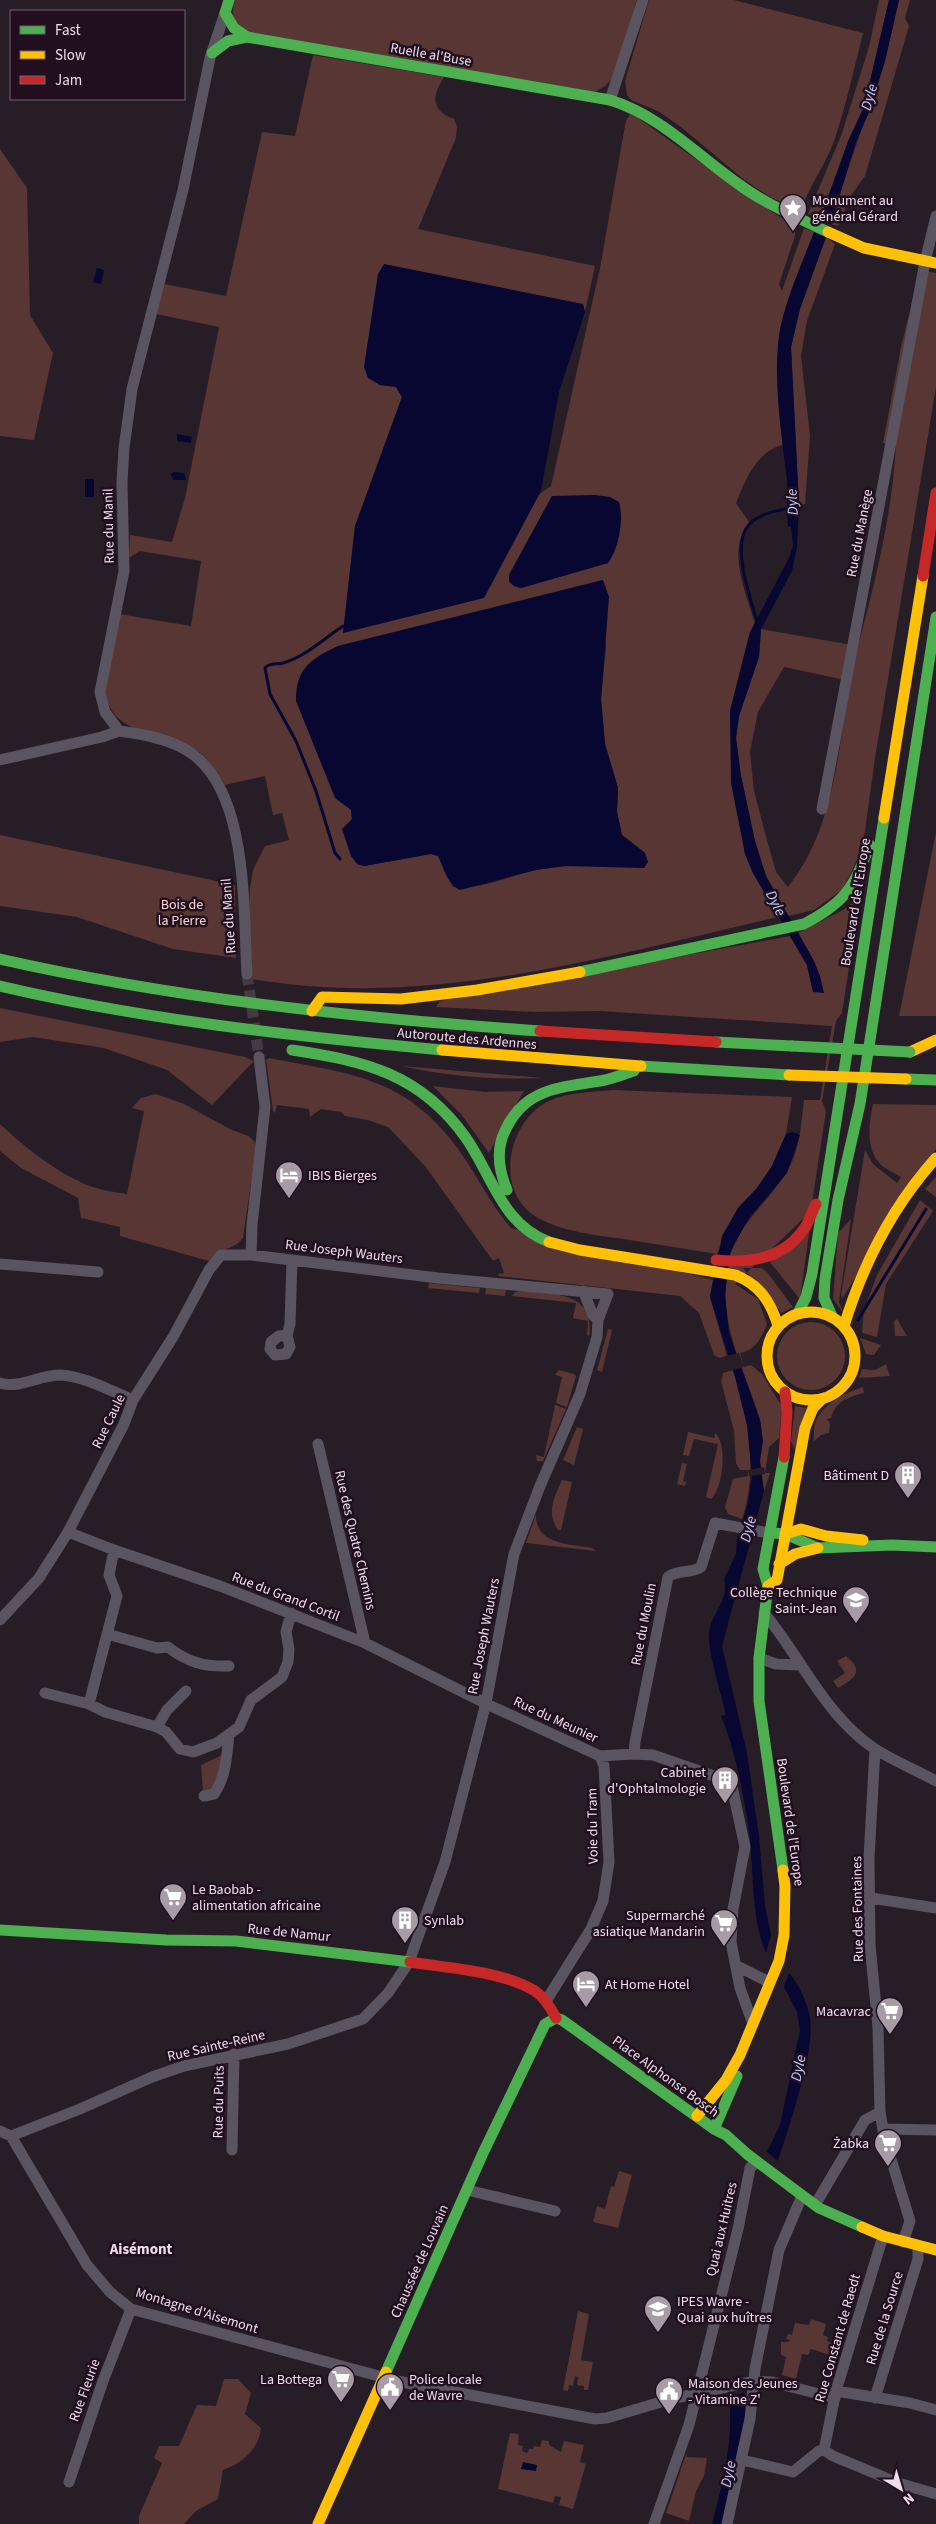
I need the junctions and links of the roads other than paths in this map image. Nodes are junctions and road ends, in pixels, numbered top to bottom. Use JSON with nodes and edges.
{"nodes":[{"id":1,"x":229,"y":0,"type":"edge"},
{"id":2,"x":643,"y":0,"type":"edge"},
{"id":3,"x":225,"y":14,"type":"junction"},
{"id":4,"x":247,"y":37,"type":"junction"},
{"id":5,"x":212,"y":53,"type":"junction"},
{"id":6,"x":610,"y":100,"type":"junction"},
{"id":7,"x":936,"y":216,"type":"edge"},
{"id":8,"x":931,"y":262,"type":"edge"},
{"id":9,"x":936,"y":493,"type":"edge"},
{"id":10,"x":936,"y":617,"type":"edge"},
{"id":11,"x":935,"y":630,"type":"edge"},
{"id":12,"x":936,"y":676,"type":"edge"},
{"id":13,"x":918,"y":728,"type":"junction"},
{"id":14,"x":119,"y":731,"type":"junction"},
{"id":15,"x":894,"y":757,"type":"junction"},
{"id":16,"x":0,"y":760,"type":"edge"},
{"id":17,"x":822,"y":809,"type":"dead end"},
{"id":18,"x":882,"y":826,"type":"junction"},
{"id":19,"x":0,"y":959,"type":"edge"},
{"id":20,"x":247,"y":974,"type":"tunnel mouth"},
{"id":21,"x":0,"y":986,"type":"edge"},
{"id":22,"x":312,"y":1011,"type":"junction"},
{"id":23,"x":278,"y":1034,"type":"junction"},
{"id":24,"x":936,"y":1040,"type":"edge"},
{"id":25,"x":910,"y":1052,"type":"junction"},
{"id":26,"x":936,"y":1052,"type":"edge"},
{"id":27,"x":259,"y":1057,"type":"tunnel mouth"},
{"id":28,"x":648,"y":1067,"type":"junction"},
{"id":29,"x":936,"y":1080,"type":"edge"},
{"id":30,"x":936,"y":1158,"type":"edge"},
{"id":31,"x":824,"y":1191,"type":"junction"},
{"id":32,"x":654,"y":1250,"type":"dead end"},
{"id":33,"x":251,"y":1255,"type":"junction"},
{"id":34,"x":292,"y":1260,"type":"junction"},
{"id":35,"x":702,"y":1263,"type":"junction"},
{"id":36,"x":0,"y":1264,"type":"edge"},
{"id":37,"x":98,"y":1272,"type":"dead end"},
{"id":38,"x":583,"y":1291,"type":"junction"},
{"id":39,"x":798,"y":1313,"type":"junction"},
{"id":40,"x":832,"y":1316,"type":"junction"},
{"id":41,"x":598,"y":1320,"type":"junction"},
{"id":42,"x":778,"y":1326,"type":"junction"},
{"id":43,"x":844,"y":1326,"type":"junction"},
{"id":44,"x":287,"y":1335,"type":"dead end"},
{"id":45,"x":0,"y":1383,"type":"edge"},
{"id":46,"x":785,"y":1392,"type":"junction"},
{"id":47,"x":822,"y":1399,"type":"junction"},
{"id":48,"x":133,"y":1400,"type":"junction"},
{"id":49,"x":318,"y":1444,"type":"dead end"},
{"id":50,"x":793,"y":1494,"type":"junction"},
{"id":51,"x":814,"y":1531,"type":"junction"},
{"id":52,"x":68,"y":1532,"type":"junction"},
{"id":53,"x":769,"y":1533,"type":"junction"},
{"id":54,"x":785,"y":1534,"type":"junction"},
{"id":55,"x":892,"y":1545,"type":"junction"},
{"id":56,"x":936,"y":1547,"type":"edge"},
{"id":57,"x":818,"y":1548,"type":"junction"},
{"id":58,"x":114,"y":1550,"type":"junction"},
{"id":59,"x":780,"y":1564,"type":"junction"},
{"id":60,"x":768,"y":1586,"type":"junction"},
{"id":61,"x":291,"y":1613,"type":"junction"},
{"id":62,"x":764,"y":1613,"type":"junction"},
{"id":63,"x":0,"y":1620,"type":"edge"},
{"id":64,"x":107,"y":1634,"type":"junction"},
{"id":65,"x":365,"y":1644,"type":"junction"},
{"id":66,"x":758,"y":1658,"type":"junction"},
{"id":67,"x":799,"y":1665,"type":"junction"},
{"id":68,"x":229,"y":1666,"type":"dead end"},
{"id":69,"x":186,"y":1691,"type":"dead end"},
{"id":70,"x":45,"y":1693,"type":"dead end"},
{"id":71,"x":486,"y":1703,"type":"junction"},
{"id":72,"x":89,"y":1704,"type":"junction"},
{"id":73,"x":157,"y":1727,"type":"junction"},
{"id":74,"x":229,"y":1734,"type":"junction"},
{"id":75,"x":875,"y":1749,"type":"junction"},
{"id":76,"x":634,"y":1754,"type":"junction"},
{"id":77,"x":600,"y":1756,"type":"junction"},
{"id":78,"x":936,"y":1781,"type":"edge"},
{"id":79,"x":204,"y":1796,"type":"dead end"},
{"id":80,"x":871,"y":1898,"type":"junction"},
{"id":81,"x":936,"y":1908,"type":"edge"},
{"id":82,"x":0,"y":1930,"type":"edge"},
{"id":83,"x":409,"y":1962,"type":"junction"},
{"id":84,"x":737,"y":1966,"type":"junction"},
{"id":85,"x":769,"y":1982,"type":"junction"},
{"id":86,"x":546,"y":2001,"type":"junction"},
{"id":87,"x":556,"y":2018,"type":"junction"},
{"id":88,"x":753,"y":2024,"type":"junction"},
{"id":89,"x":234,"y":2054,"type":"junction"},
{"id":90,"x":740,"y":2055,"type":"junction"},
{"id":91,"x":880,"y":2112,"type":"junction"},
{"id":92,"x":696,"y":2116,"type":"junction"},
{"id":93,"x":883,"y":2128,"type":"junction"},
{"id":94,"x":714,"y":2129,"type":"junction"},
{"id":95,"x":936,"y":2130,"type":"edge"},
{"id":96,"x":5,"y":2133,"type":"edge"},
{"id":97,"x":232,"y":2150,"type":"dead end"},
{"id":98,"x":759,"y":2164,"type":"junction"},
{"id":99,"x":467,"y":2190,"type":"junction"},
{"id":100,"x":802,"y":2196,"type":"junction"},
{"id":101,"x":815,"y":2205,"type":"junction"},
{"id":102,"x":555,"y":2211,"type":"dead end"},
{"id":103,"x":883,"y":2236,"type":"junction"},
{"id":104,"x":903,"y":2242,"type":"junction"},
{"id":105,"x":918,"y":2247,"type":"junction"},
{"id":106,"x":936,"y":2250,"type":"edge"},
{"id":107,"x":131,"y":2309,"type":"junction"},
{"id":108,"x":383,"y":2377,"type":"junction"},
{"id":109,"x":748,"y":2382,"type":"junction"},
{"id":110,"x":696,"y":2393,"type":"junction"},
{"id":111,"x":835,"y":2394,"type":"junction"},
{"id":112,"x":875,"y":2398,"type":"junction"},
{"id":113,"x":936,"y":2410,"type":"edge"},
{"id":114,"x":824,"y":2450,"type":"junction"},
{"id":115,"x":742,"y":2460,"type":"junction"},
{"id":116,"x":69,"y":2482,"type":"dead end"},
{"id":117,"x":936,"y":2494,"type":"edge"},
{"id":118,"x":318,"y":2524,"type":"edge"},
{"id":119,"x":654,"y":2524,"type":"edge"},
{"id":120,"x":727,"y":2524,"type":"edge"}],
"edges":[{"from":1,"to":3,"type":"main road"},
{"from":2,"to":6,"type":"street"},
{"from":3,"to":4,"type":"main road"},
{"from":3,"to":5,"type":"street","name":"Rue du Manil"},
{"from":4,"to":5,"type":"main road","name":"Ruelle al'Buse"},
{"from":4,"to":6,"type":"main road","name":"Ruelle al'Buse"},
{"from":5,"to":14,"type":"street","name":"Rue du Manil"},
{"from":6,"to":8,"type":"main road","name":"Ruelle al'Buse"},
{"from":7,"to":8,"type":"street","name":"Rue du Manège"},
{"from":8,"to":17,"type":"street","name":"Rue du Manège"},
{"from":9,"to":15,"type":"main road","name":"Boulevard de l'Europe"},
{"from":10,"to":11,"type":"main road"},
{"from":11,"to":13,"type":"main road"},
{"from":11,"to":15,"type":"main road"},
{"from":12,"to":13,"type":"main road"},
{"from":13,"to":40,"type":"main road"},
{"from":14,"to":16,"type":"street"},
{"from":14,"to":20,"type":"street","name":"Rue du Manil"},
{"from":15,"to":18,"type":"main road","name":"Boulevard de l'Europe"},
{"from":18,"to":22,"type":"main road"},
{"from":18,"to":31,"type":"main road","name":"Boulevard de l'Europe"},
{"from":19,"to":22,"type":"main road","name":"Autoroute des Ardennes"},
{"from":21,"to":23,"type":"main road","name":"Autoroute des Ardennes"},
{"from":22,"to":25,"type":"main road","name":"Autoroute des Ardennes","bridge":true},
{"from":23,"to":28,"type":"main road","name":"Autoroute des Ardennes"},
{"from":23,"to":35,"type":"main road"},
{"from":24,"to":25,"type":"main road"},
{"from":25,"to":26,"type":"main road","name":"Autoroute des Ardennes"},
{"from":27,"to":33,"type":"street"},
{"from":28,"to":29,"type":"main road","name":"Autoroute des Ardennes","bridge":true},
{"from":28,"to":32,"type":"main road"},
{"from":30,"to":43,"type":"main road"},
{"from":31,"to":35,"type":"main road"},
{"from":31,"to":39,"type":"main road","name":"Boulevard de l'Europe"},
{"from":33,"to":34,"type":"street","name":"Rue Joseph Wauters"},
{"from":33,"to":48,"type":"street","name":"Rue Caule"},
{"from":34,"to":38,"type":"street","name":"Rue Joseph Wauters"},
{"from":34,"to":44,"type":"street"},
{"from":35,"to":42,"type":"main road"},
{"from":36,"to":37,"type":"street"},
{"from":38,"to":41,"type":"street"},
{"from":38,"to":41,"type":"street","name":"Rue Joseph Wauters"},
{"from":39,"to":40,"type":"main road","name":"Boulevard de l'Europe"},
{"from":39,"to":42,"type":"main road"},
{"from":40,"to":43,"type":"main road","name":"Boulevard de l'Europe"},
{"from":41,"to":71,"type":"street","name":"Rue Joseph Wauters"},
{"from":42,"to":46,"type":"main road"},
{"from":43,"to":47,"type":"main road","name":"Boulevard de l'Europe"},
{"from":45,"to":48,"type":"street"},
{"from":46,"to":47,"type":"main road"},
{"from":46,"to":53,"type":"main road","name":"Boulevard de l'Europe"},
{"from":47,"to":50,"type":"main road","name":"Boulevard de l'Europe"},
{"from":48,"to":52,"type":"street","name":"Rue Caule"},
{"from":49,"to":65,"type":"street","name":"Rue des Quatre Chemins"},
{"from":50,"to":51,"type":"main road"},
{"from":50,"to":54,"type":"main road","name":"Boulevard de l'Europe"},
{"from":51,"to":54,"type":"main road"},
{"from":51,"to":55,"type":"main road"},
{"from":52,"to":58,"type":"street","name":"Rue du Grand Cortil"},
{"from":52,"to":63,"type":"street","name":"Rue Caule"},
{"from":53,"to":54,"type":"main road"},
{"from":53,"to":60,"type":"main road","name":"Boulevard de l'Europe"},
{"from":53,"to":76,"type":"street","name":"Rue du Moulin"},
{"from":54,"to":57,"type":"main road"},
{"from":54,"to":59,"type":"main road","name":"Boulevard de l'Europe"},
{"from":55,"to":56,"type":"main road"},
{"from":55,"to":57,"type":"main road"},
{"from":57,"to":59,"type":"main road"},
{"from":58,"to":61,"type":"street","name":"Rue du Grand Cortil"},
{"from":58,"to":64,"type":"street"},
{"from":59,"to":60,"type":"main road","name":"Boulevard de l'Europe"},
{"from":60,"to":62,"type":"main road","name":"Boulevard de l'Europe"},
{"from":61,"to":65,"type":"street","name":"Rue du Grand Cortil"},
{"from":61,"to":74,"type":"street"},
{"from":62,"to":66,"type":"main road","name":"Boulevard de l'Europe"},
{"from":62,"to":67,"type":"street"},
{"from":64,"to":68,"type":"street"},
{"from":64,"to":72,"type":"street"},
{"from":65,"to":71,"type":"street","name":"Rue du Grand Cortil"},
{"from":66,"to":67,"type":"street"},
{"from":66,"to":85,"type":"main road","name":"Boulevard de l'Europe"},
{"from":67,"to":75,"type":"street"},
{"from":69,"to":73,"type":"street"},
{"from":70,"to":72,"type":"street"},
{"from":71,"to":77,"type":"street","name":"Rue du Meunier"},
{"from":71,"to":83,"type":"street","name":"Rue Joseph Wauters"},
{"from":72,"to":73,"type":"street"},
{"from":73,"to":74,"type":"street"},
{"from":74,"to":79,"type":"street"},
{"from":75,"to":78,"type":"street"},
{"from":75,"to":80,"type":"street","name":"Rue des Fontaines"},
{"from":76,"to":77,"type":"street","name":"Rue du Meunier"},
{"from":76,"to":84,"type":"street","name":"Rue du Meunier"},
{"from":77,"to":86,"type":"street","name":"Voie du Tram"},
{"from":80,"to":81,"type":"street"},
{"from":80,"to":91,"type":"street","name":"Rue des Fontaines"},
{"from":82,"to":83,"type":"main road","name":"Rue de Namur"},
{"from":83,"to":86,"type":"main road","name":"Rue de Namur"},
{"from":83,"to":89,"type":"street","name":"Rue Sainte-Reine"},
{"from":84,"to":85,"type":"street"},
{"from":84,"to":88,"type":"street"},
{"from":85,"to":88,"type":"main road","name":"Boulevard de l'Europe"},
{"from":86,"to":87,"type":"main road","name":"Rue de Namur"},
{"from":87,"to":92,"type":"main road","name":"Place Alphonse Bosch"},
{"from":87,"to":99,"type":"main road","name":"Chaussée de Louvain"},
{"from":88,"to":90,"type":"main road","name":"Boulevard de l'Europe"},
{"from":89,"to":96,"type":"street","name":"Rue Sainte-Reine"},
{"from":89,"to":97,"type":"street","name":"Rue du Puits"},
{"from":90,"to":92,"type":"main road","name":"Boulevard de l'Europe"},
{"from":90,"to":94,"type":"main road","name":"Boulevard de l'Europe"},
{"from":91,"to":93,"type":"street","name":"Rue des Fontaines"},
{"from":91,"to":101,"type":"street"},
{"from":92,"to":94,"type":"main road","name":"Place Alphonse Bosch"},
{"from":93,"to":95,"type":"street"},
{"from":93,"to":104,"type":"street","name":"Rue des Fontaines"},
{"from":94,"to":98,"type":"main road","name":"Place Alphonse Bosch"},
{"from":96,"to":107,"type":"street","name":"Montagne d'Aisemont"},
{"from":98,"to":100,"type":"main road","name":"Place Alphonse Bosch"},
{"from":98,"to":110,"type":"street","name":"Quai aux Huitres"},
{"from":99,"to":102,"type":"street"},
{"from":99,"to":108,"type":"main road","name":"Chaussée de Louvain"},
{"from":100,"to":101,"type":"main road","name":"Place Alphonse Bosch"},
{"from":100,"to":109,"type":"street"},
{"from":101,"to":103,"type":"main road","name":"Place Alphonse Bosch"},
{"from":103,"to":104,"type":"main road","name":"Place Alphonse Bosch"},
{"from":103,"to":111,"type":"street","name":"Rue Constant de Raedt"},
{"from":104,"to":105,"type":"main road","name":"Place Alphonse Bosch"},
{"from":105,"to":106,"type":"main road","name":"Place Alphonse Bosch"},
{"from":105,"to":112,"type":"street","name":"Rue de la Source"},
{"from":107,"to":108,"type":"street","name":"Montagne d'Aisemont"},
{"from":107,"to":116,"type":"street","name":"Rue Fleurie"},
{"from":108,"to":110,"type":"street","name":"Montagne d'Aisemont"},
{"from":108,"to":118,"type":"main road","name":"Chaussée de Louvain"},
{"from":109,"to":110,"type":"street","name":"Montagne d'Aisemont"},
{"from":109,"to":111,"type":"street"},
{"from":109,"to":115,"type":"street"},
{"from":110,"to":119,"type":"street","name":"Quai aux Huitres"},
{"from":111,"to":112,"type":"street"},
{"from":111,"to":114,"type":"street","name":"Rue Constant de Raedt"},
{"from":112,"to":113,"type":"street"},
{"from":114,"to":115,"type":"street"},
{"from":114,"to":117,"type":"street"},
{"from":115,"to":120,"type":"street"}]}
